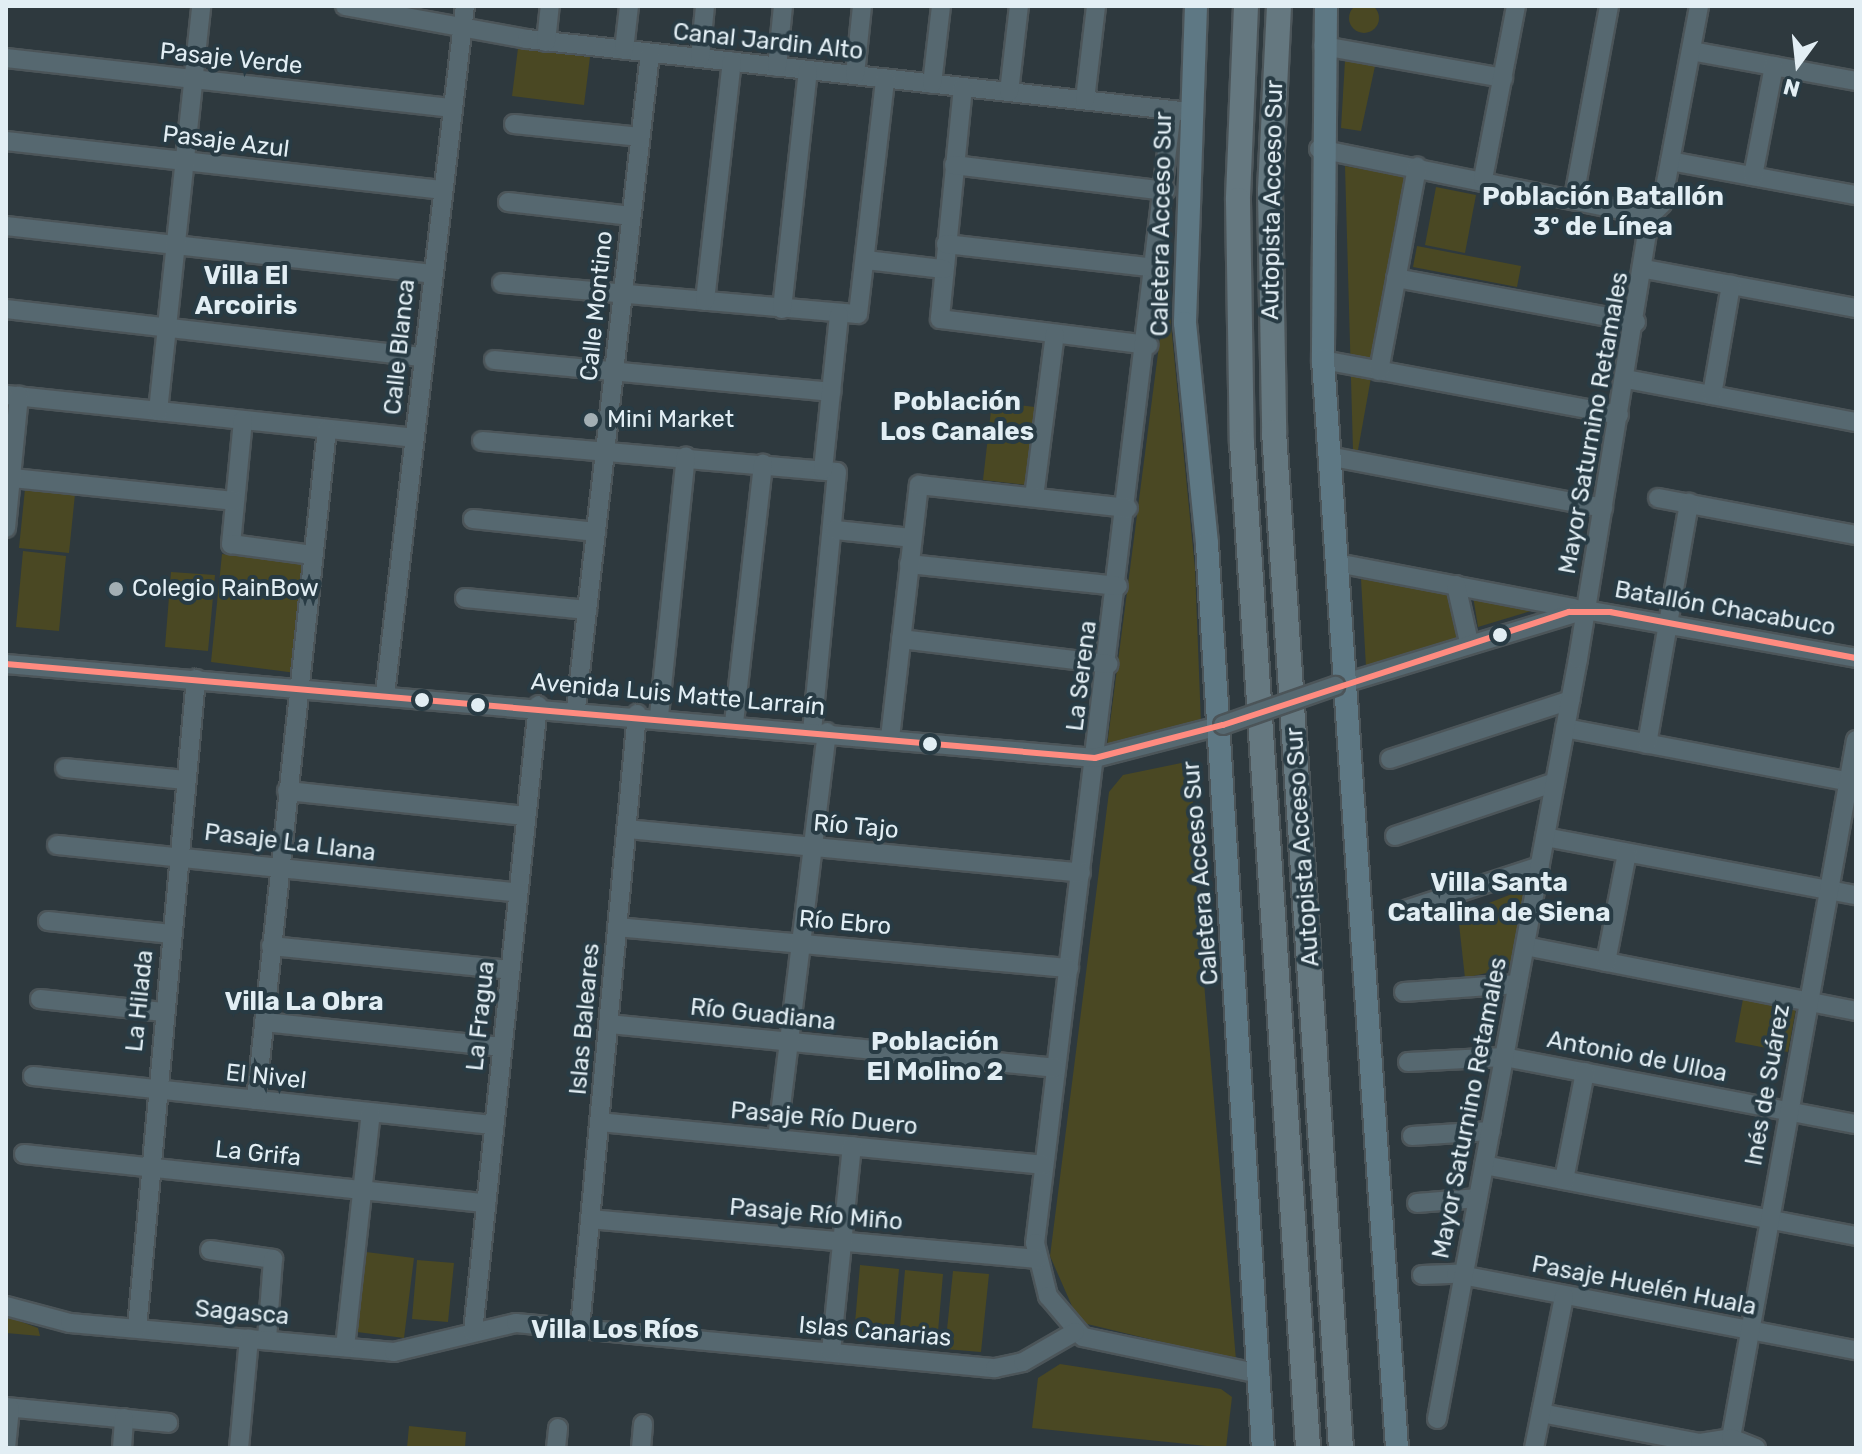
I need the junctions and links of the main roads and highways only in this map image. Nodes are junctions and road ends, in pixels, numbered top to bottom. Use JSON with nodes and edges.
{"nodes":[{"id":1,"x":1196,"y":6,"type":"edge"},
{"id":2,"x":1246,"y":6,"type":"edge"},
{"id":3,"x":1279,"y":6,"type":"edge"},
{"id":4,"x":1326,"y":6,"type":"edge"},
{"id":5,"x":1263,"y":1448,"type":"edge"},
{"id":6,"x":1308,"y":1448,"type":"edge"},
{"id":7,"x":1341,"y":1448,"type":"edge"},
{"id":8,"x":1397,"y":1448,"type":"edge"}],
"edges":[{"from":1,"to":5,"type":"main road","name":"Caletera Acceso Sur"},
{"from":2,"to":6,"type":"highway","name":"Autopista Acceso Sur"},
{"from":3,"to":7,"type":"highway","name":"Autopista Acceso Sur"},
{"from":4,"to":8,"type":"main road"}]}
